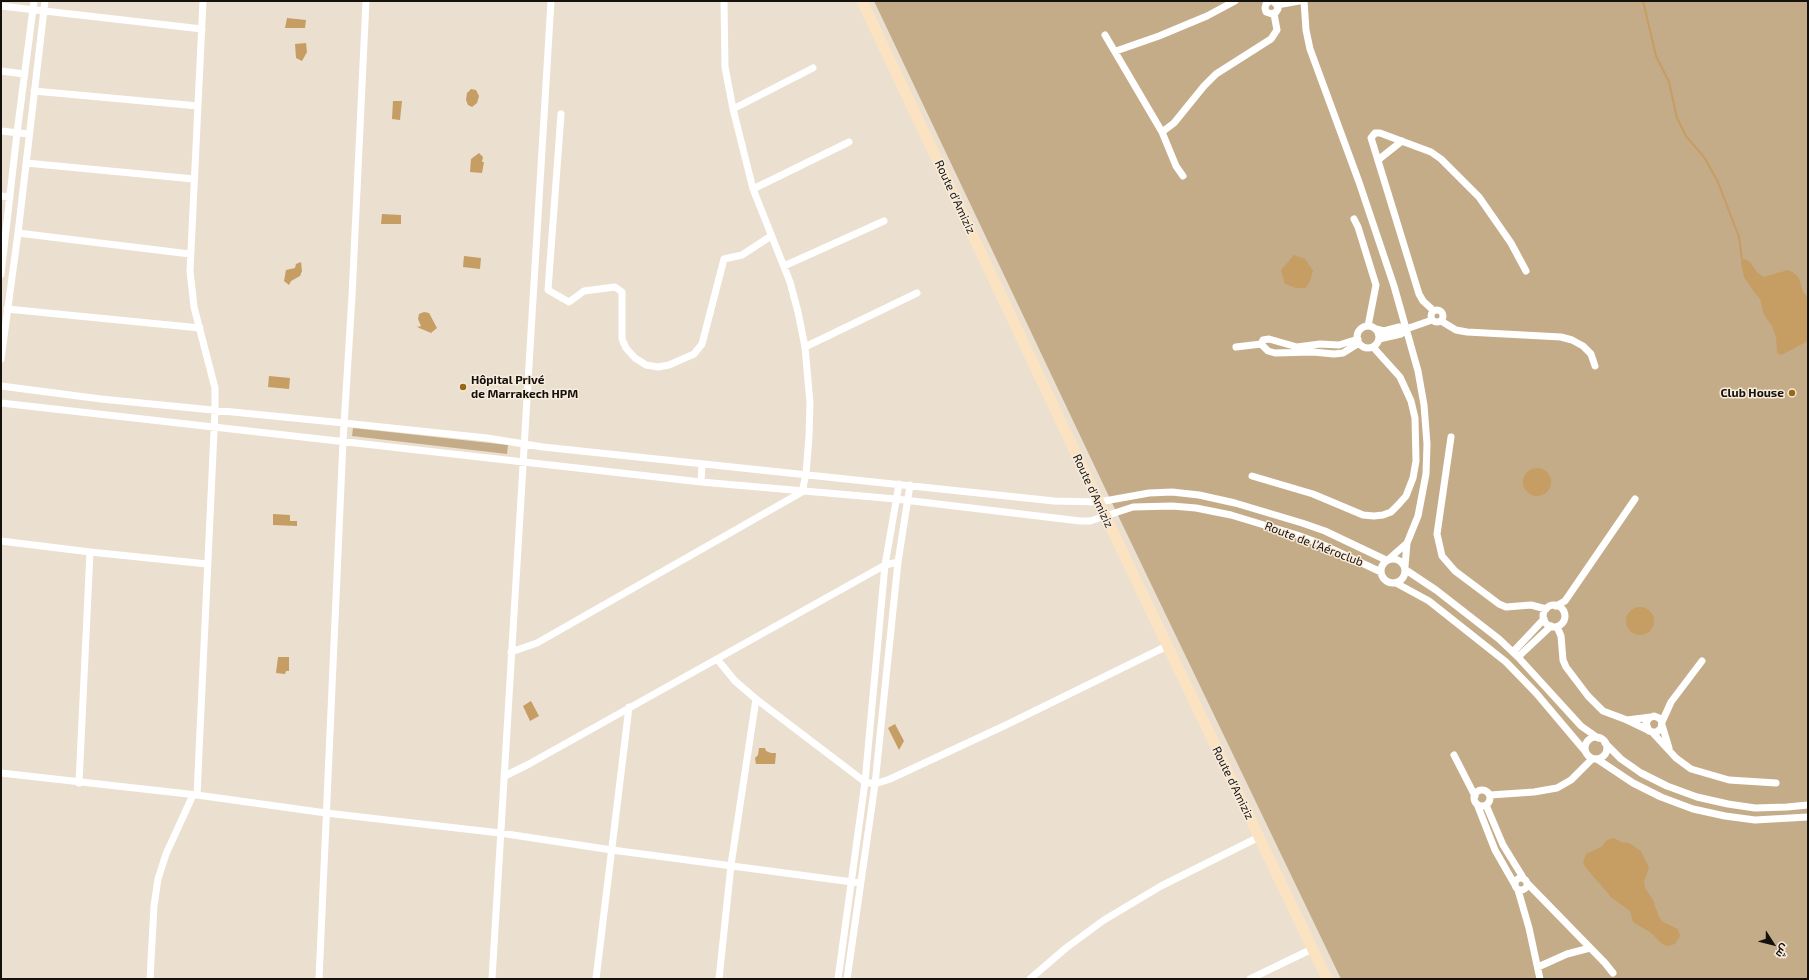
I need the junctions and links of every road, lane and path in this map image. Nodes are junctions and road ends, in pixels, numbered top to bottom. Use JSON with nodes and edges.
{"nodes":[{"id":1,"x":34,"y":1,"type":"edge"},
{"id":2,"x":45,"y":1,"type":"edge"},
{"id":3,"x":203,"y":1,"type":"edge"},
{"id":4,"x":366,"y":1,"type":"edge"},
{"id":5,"x":551,"y":1,"type":"edge"},
{"id":6,"x":724,"y":1,"type":"edge"},
{"id":7,"x":862,"y":1,"type":"edge"},
{"id":8,"x":1235,"y":1,"type":"edge"},
{"id":9,"x":1269,"y":1,"type":"edge"},
{"id":10,"x":1298,"y":1,"type":"edge"},
{"id":11,"x":1304,"y":1,"type":"edge"},
{"id":12,"x":1275,"y":3,"type":"edge"},
{"id":13,"x":1,"y":6,"type":"edge"},
{"id":14,"x":33,"y":10,"type":"junction"},
{"id":15,"x":44,"y":11,"type":"junction"},
{"id":16,"x":1274,"y":14,"type":"junction"},
{"id":17,"x":202,"y":29,"type":"junction"},
{"id":18,"x":1105,"y":35,"type":"dead end"},
{"id":19,"x":1116,"y":51,"type":"junction"},
{"id":20,"x":813,"y":68,"type":"dead end"},
{"id":21,"x":1,"y":71,"type":"edge"},
{"id":22,"x":24,"y":74,"type":"junction"},
{"id":23,"x":34,"y":91,"type":"junction"},
{"id":24,"x":198,"y":106,"type":"junction"},
{"id":25,"x":733,"y":108,"type":"junction"},
{"id":26,"x":561,"y":114,"type":"dead end"},
{"id":27,"x":1,"y":131,"type":"edge"},
{"id":28,"x":1162,"y":132,"type":"junction"},
{"id":29,"x":17,"y":133,"type":"junction"},
{"id":30,"x":29,"y":134,"type":"junction"},
{"id":31,"x":1402,"y":141,"type":"junction"},
{"id":32,"x":849,"y":142,"type":"dead end"},
{"id":33,"x":1378,"y":160,"type":"junction"},
{"id":34,"x":26,"y":163,"type":"junction"},
{"id":35,"x":1183,"y":176,"type":"dead end"},
{"id":36,"x":194,"y":179,"type":"junction"},
{"id":37,"x":753,"y":190,"type":"junction"},
{"id":38,"x":1,"y":196,"type":"edge"},
{"id":39,"x":10,"y":197,"type":"junction"},
{"id":40,"x":1354,"y":219,"type":"dead end"},
{"id":41,"x":884,"y":221,"type":"dead end"},
{"id":42,"x":18,"y":233,"type":"junction"},
{"id":43,"x":771,"y":236,"type":"junction"},
{"id":44,"x":190,"y":254,"type":"junction"},
{"id":45,"x":2,"y":255,"type":"edge"},
{"id":46,"x":14,"y":256,"type":"junction"},
{"id":47,"x":784,"y":266,"type":"junction"},
{"id":48,"x":1526,"y":271,"type":"dead end"},
{"id":49,"x":1,"y":274,"type":"edge"},
{"id":50,"x":917,"y":293,"type":"dead end"},
{"id":51,"x":8,"y":308,"type":"junction"},
{"id":52,"x":1434,"y":312,"type":"junction"},
{"id":53,"x":1432,"y":320,"type":"junction"},
{"id":54,"x":1441,"y":321,"type":"junction"},
{"id":55,"x":1368,"y":326,"type":"junction"},
{"id":56,"x":200,"y":328,"type":"junction"},
{"id":57,"x":1408,"y":328,"type":"junction"},
{"id":58,"x":1376,"y":329,"type":"junction"},
{"id":59,"x":1379,"y":339,"type":"junction"},
{"id":60,"x":1359,"y":341,"type":"junction"},
{"id":61,"x":1261,"y":344,"type":"junction"},
{"id":62,"x":805,"y":347,"type":"junction"},
{"id":63,"x":1236,"y":347,"type":"dead end"},
{"id":64,"x":1373,"y":347,"type":"junction"},
{"id":65,"x":1,"y":359,"type":"edge"},
{"id":66,"x":1595,"y":366,"type":"dead end"},
{"id":67,"x":1,"y":386,"type":"edge"},
{"id":68,"x":1,"y":403,"type":"edge"},
{"id":69,"x":215,"y":410,"type":"junction"},
{"id":70,"x":344,"y":423,"type":"junction"},
{"id":71,"x":213,"y":427,"type":"junction"},
{"id":72,"x":1451,"y":437,"type":"dead end"},
{"id":73,"x":343,"y":441,"type":"junction"},
{"id":74,"x":524,"y":444,"type":"junction"},
{"id":75,"x":523,"y":462,"type":"junction"},
{"id":76,"x":702,"y":464,"type":"junction"},
{"id":77,"x":806,"y":474,"type":"junction"},
{"id":78,"x":1252,"y":476,"type":"dead end"},
{"id":79,"x":701,"y":482,"type":"junction"},
{"id":80,"x":899,"y":484,"type":"junction"},
{"id":81,"x":910,"y":485,"type":"junction"},
{"id":82,"x":802,"y":492,"type":"junction"},
{"id":83,"x":896,"y":499,"type":"junction"},
{"id":84,"x":1634,"y":499,"type":"dead end"},
{"id":85,"x":908,"y":501,"type":"junction"},
{"id":86,"x":1099,"y":502,"type":"junction"},
{"id":87,"x":1106,"y":516,"type":"junction"},
{"id":88,"x":1,"y":541,"type":"edge"},
{"id":89,"x":1407,"y":543,"type":"junction"},
{"id":90,"x":90,"y":552,"type":"junction"},
{"id":91,"x":1388,"y":559,"type":"junction"},
{"id":92,"x":898,"y":562,"type":"junction"},
{"id":93,"x":207,"y":564,"type":"junction"},
{"id":94,"x":885,"y":565,"type":"junction"},
{"id":95,"x":1405,"y":568,"type":"junction"},
{"id":96,"x":1381,"y":572,"type":"junction"},
{"id":97,"x":1396,"y":583,"type":"junction"},
{"id":98,"x":1565,"y":601,"type":"junction"},
{"id":99,"x":1556,"y":606,"type":"junction"},
{"id":100,"x":1546,"y":609,"type":"junction"},
{"id":101,"x":1564,"y":611,"type":"junction"},
{"id":102,"x":1544,"y":619,"type":"junction"},
{"id":103,"x":1554,"y":626,"type":"junction"},
{"id":104,"x":1168,"y":646,"type":"junction"},
{"id":105,"x":511,"y":652,"type":"junction"},
{"id":106,"x":1516,"y":654,"type":"junction"},
{"id":107,"x":717,"y":658,"type":"junction"},
{"id":108,"x":1702,"y":661,"type":"dead end"},
{"id":109,"x":756,"y":699,"type":"junction"},
{"id":110,"x":1671,"y":702,"type":"junction"},
{"id":111,"x":630,"y":707,"type":"junction"},
{"id":112,"x":1652,"y":716,"type":"junction"},
{"id":113,"x":1627,"y":720,"type":"junction"},
{"id":114,"x":1662,"y":724,"type":"junction"},
{"id":115,"x":1650,"y":731,"type":"junction"},
{"id":116,"x":1598,"y":738,"type":"junction"},
{"id":117,"x":1605,"y":744,"type":"junction"},
{"id":118,"x":1670,"y":750,"type":"junction"},
{"id":119,"x":1454,"y":755,"type":"dead end"},
{"id":120,"x":1590,"y":756,"type":"junction"},
{"id":121,"x":1,"y":773,"type":"edge"},
{"id":122,"x":504,"y":775,"type":"junction"},
{"id":123,"x":865,"y":782,"type":"junction"},
{"id":124,"x":79,"y":783,"type":"junction"},
{"id":125,"x":1776,"y":783,"type":"dead end"},
{"id":126,"x":875,"y":784,"type":"junction"},
{"id":127,"x":195,"y":795,"type":"junction"},
{"id":128,"x":1490,"y":795,"type":"junction"},
{"id":129,"x":1476,"y":800,"type":"junction"},
{"id":130,"x":1486,"y":805,"type":"junction"},
{"id":131,"x":1808,"y":805,"type":"edge"},
{"id":132,"x":326,"y":813,"type":"junction"},
{"id":133,"x":1808,"y":817,"type":"edge"},
{"id":134,"x":500,"y":833,"type":"junction"},
{"id":135,"x":1259,"y":837,"type":"junction"},
{"id":136,"x":612,"y":850,"type":"junction"},
{"id":137,"x":731,"y":865,"type":"junction"},
{"id":138,"x":1526,"y":881,"type":"junction"},
{"id":139,"x":850,"y":882,"type":"junction"},
{"id":140,"x":860,"y":883,"type":"junction"},
{"id":141,"x":1516,"y":888,"type":"junction"},
{"id":142,"x":1590,"y":948,"type":"junction"},
{"id":143,"x":1312,"y":949,"type":"junction"},
{"id":144,"x":1538,"y":967,"type":"junction"},
{"id":145,"x":1613,"y":973,"type":"dead end"},
{"id":146,"x":150,"y":979,"type":"edge"},
{"id":147,"x":319,"y":979,"type":"edge"},
{"id":148,"x":492,"y":979,"type":"edge"},
{"id":149,"x":596,"y":979,"type":"edge"},
{"id":150,"x":719,"y":979,"type":"edge"},
{"id":151,"x":838,"y":979,"type":"edge"},
{"id":152,"x":847,"y":979,"type":"edge"},
{"id":153,"x":1030,"y":979,"type":"edge"},
{"id":154,"x":1250,"y":979,"type":"edge"},
{"id":155,"x":1327,"y":979,"type":"edge"},
{"id":156,"x":1540,"y":979,"type":"edge"}],
"edges":[{"from":1,"to":14,"type":"street"},
{"from":2,"to":15,"type":"street"},
{"from":3,"to":17,"type":"street"},
{"from":4,"to":70,"type":"street"},
{"from":5,"to":74,"type":"street"},
{"from":6,"to":25,"type":"street"},
{"from":7,"to":86,"type":"main road","name":"Route d'Amiziz"},
{"from":8,"to":19,"type":"street"},
{"from":9,"to":16,"type":"street"},
{"from":10,"to":12,"type":"street"},
{"from":11,"to":57,"type":"street"},
{"from":12,"to":16,"type":"street"},
{"from":13,"to":14,"type":"street"},
{"from":14,"to":15,"type":"street"},
{"from":14,"to":22,"type":"street"},
{"from":15,"to":17,"type":"street"},
{"from":15,"to":23,"type":"street"},
{"from":16,"to":28,"type":"street"},
{"from":17,"to":24,"type":"street"},
{"from":18,"to":19,"type":"street"},
{"from":19,"to":28,"type":"street"},
{"from":20,"to":25,"type":"street"},
{"from":21,"to":22,"type":"street"},
{"from":22,"to":29,"type":"street"},
{"from":23,"to":24,"type":"street"},
{"from":23,"to":30,"type":"street"},
{"from":24,"to":36,"type":"street"},
{"from":25,"to":37,"type":"street"},
{"from":26,"to":43,"type":"street"},
{"from":27,"to":29,"type":"street"},
{"from":28,"to":35,"type":"street"},
{"from":29,"to":30,"type":"street"},
{"from":29,"to":39,"type":"street"},
{"from":30,"to":34,"type":"street"},
{"from":31,"to":33,"type":"street"},
{"from":31,"to":33,"type":"street"},
{"from":31,"to":48,"type":"street"},
{"from":32,"to":37,"type":"street"},
{"from":33,"to":52,"type":"street"},
{"from":34,"to":36,"type":"street"},
{"from":34,"to":42,"type":"street"},
{"from":36,"to":44,"type":"street"},
{"from":37,"to":43,"type":"street"},
{"from":38,"to":39,"type":"street"},
{"from":39,"to":45,"type":"street"},
{"from":40,"to":55,"type":"street"},
{"from":41,"to":47,"type":"street"},
{"from":42,"to":44,"type":"street"},
{"from":42,"to":46,"type":"street"},
{"from":43,"to":47,"type":"street"},
{"from":44,"to":56,"type":"street"},
{"from":45,"to":46,"type":"street"},
{"from":45,"to":49,"type":"street"},
{"from":46,"to":51,"type":"street"},
{"from":47,"to":62,"type":"street"},
{"from":50,"to":62,"type":"street"},
{"from":51,"to":56,"type":"street"},
{"from":51,"to":65,"type":"street"},
{"from":52,"to":53,"type":"street"},
{"from":52,"to":54,"type":"street"},
{"from":53,"to":54,"type":"street"},
{"from":53,"to":57,"type":"street"},
{"from":54,"to":66,"type":"street"},
{"from":55,"to":58,"type":"street"},
{"from":55,"to":60,"type":"street"},
{"from":56,"to":69,"type":"street"},
{"from":57,"to":58,"type":"street"},
{"from":57,"to":59,"type":"street"},
{"from":57,"to":89,"type":"street"},
{"from":58,"to":59,"type":"street"},
{"from":59,"to":64,"type":"street"},
{"from":60,"to":61,"type":"street"},
{"from":60,"to":61,"type":"street"},
{"from":60,"to":64,"type":"street"},
{"from":61,"to":63,"type":"street"},
{"from":62,"to":77,"type":"street"},
{"from":64,"to":78,"type":"street"},
{"from":67,"to":69,"type":"street","name":"Route de l’Aéroclub"},
{"from":68,"to":71,"type":"street","name":"Route de l’Aéroclub"},
{"from":69,"to":70,"type":"street","name":"Route de l’Aéroclub"},
{"from":69,"to":71,"type":"street"},
{"from":70,"to":73,"type":"street"},
{"from":70,"to":74,"type":"street","name":"Route de l’Aéroclub"},
{"from":71,"to":73,"type":"street","name":"Route de l’Aéroclub"},
{"from":71,"to":93,"type":"street"},
{"from":72,"to":100,"type":"street"},
{"from":73,"to":75,"type":"street","name":"Route de l’Aéroclub"},
{"from":73,"to":132,"type":"street"},
{"from":74,"to":75,"type":"street"},
{"from":74,"to":76,"type":"street","name":"Route de l’Aéroclub"},
{"from":75,"to":79,"type":"street","name":"Route de l’Aéroclub"},
{"from":75,"to":105,"type":"street"},
{"from":76,"to":77,"type":"street","name":"Route de l’Aéroclub"},
{"from":76,"to":79,"type":"street"},
{"from":77,"to":80,"type":"street","name":"Route de l’Aéroclub"},
{"from":77,"to":82,"type":"street"},
{"from":79,"to":82,"type":"street","name":"Route de l’Aéroclub"},
{"from":80,"to":81,"type":"street","name":"Route de l’Aéroclub"},
{"from":80,"to":83,"type":"street"},
{"from":81,"to":85,"type":"street"},
{"from":81,"to":86,"type":"street","name":"Route de l’Aéroclub"},
{"from":82,"to":83,"type":"street","name":"Route de l’Aéroclub"},
{"from":82,"to":105,"type":"street"},
{"from":83,"to":85,"type":"street","name":"Route de l’Aéroclub"},
{"from":83,"to":94,"type":"street"},
{"from":84,"to":98,"type":"street"},
{"from":85,"to":87,"type":"street","name":"Route de l’Aéroclub"},
{"from":85,"to":92,"type":"street"},
{"from":86,"to":87,"type":"main road","name":"Route d'Amiziz"},
{"from":86,"to":91,"type":"street","name":"Route de l’Aéroclub"},
{"from":87,"to":96,"type":"street","name":"Route de l’Aéroclub"},
{"from":87,"to":104,"type":"main road","name":"Route d'Amiziz"},
{"from":88,"to":90,"type":"street"},
{"from":89,"to":91,"type":"street"},
{"from":89,"to":95,"type":"street"},
{"from":90,"to":93,"type":"street"},
{"from":90,"to":124,"type":"street"},
{"from":91,"to":95,"type":"street"},
{"from":91,"to":96,"type":"street"},
{"from":92,"to":94,"type":"street"},
{"from":92,"to":126,"type":"street"},
{"from":93,"to":127,"type":"street"},
{"from":94,"to":107,"type":"street"},
{"from":94,"to":123,"type":"street"},
{"from":95,"to":97,"type":"street"},
{"from":95,"to":106,"type":"street"},
{"from":96,"to":97,"type":"street"},
{"from":97,"to":120,"type":"street"},
{"from":98,"to":99,"type":"street"},
{"from":98,"to":101,"type":"street"},
{"from":99,"to":100,"type":"street"},
{"from":99,"to":101,"type":"street"},
{"from":100,"to":102,"type":"street"},
{"from":101,"to":103,"type":"street"},
{"from":102,"to":103,"type":"street"},
{"from":102,"to":106,"type":"street"},
{"from":103,"to":106,"type":"street"},
{"from":103,"to":113,"type":"street"},
{"from":104,"to":126,"type":"street"},
{"from":104,"to":135,"type":"main road","name":"Route d'Amiziz"},
{"from":105,"to":122,"type":"street"},
{"from":106,"to":116,"type":"street"},
{"from":107,"to":109,"type":"street"},
{"from":107,"to":111,"type":"street"},
{"from":108,"to":110,"type":"street"},
{"from":109,"to":123,"type":"street"},
{"from":109,"to":137,"type":"street"},
{"from":110,"to":112,"type":"street"},
{"from":110,"to":114,"type":"street"},
{"from":111,"to":122,"type":"street"},
{"from":111,"to":136,"type":"street"},
{"from":112,"to":113,"type":"street"},
{"from":112,"to":114,"type":"street"},
{"from":112,"to":115,"type":"street"},
{"from":113,"to":115,"type":"street"},
{"from":114,"to":115,"type":"street"},
{"from":114,"to":118,"type":"street"},
{"from":115,"to":118,"type":"street"},
{"from":116,"to":117,"type":"street"},
{"from":116,"to":120,"type":"street"},
{"from":117,"to":120,"type":"street"},
{"from":117,"to":131,"type":"street"},
{"from":118,"to":125,"type":"street"},
{"from":119,"to":129,"type":"street"},
{"from":120,"to":128,"type":"street"},
{"from":120,"to":133,"type":"street"},
{"from":121,"to":124,"type":"street"},
{"from":122,"to":134,"type":"street"},
{"from":123,"to":126,"type":"street"},
{"from":123,"to":139,"type":"street"},
{"from":124,"to":127,"type":"street"},
{"from":126,"to":140,"type":"street"},
{"from":127,"to":132,"type":"street"},
{"from":127,"to":146,"type":"street"},
{"from":128,"to":129,"type":"street"},
{"from":128,"to":130,"type":"street"},
{"from":129,"to":130,"type":"street"},
{"from":129,"to":141,"type":"street"},
{"from":130,"to":138,"type":"street"},
{"from":132,"to":134,"type":"street"},
{"from":132,"to":147,"type":"street"},
{"from":134,"to":136,"type":"street"},
{"from":134,"to":148,"type":"street"},
{"from":135,"to":143,"type":"main road","name":"Route d'Amiziz"},
{"from":135,"to":153,"type":"street"},
{"from":136,"to":137,"type":"street"},
{"from":136,"to":149,"type":"street"},
{"from":137,"to":139,"type":"street"},
{"from":137,"to":150,"type":"street"},
{"from":138,"to":141,"type":"street"},
{"from":138,"to":141,"type":"street"},
{"from":138,"to":142,"type":"street"},
{"from":139,"to":140,"type":"street"},
{"from":139,"to":151,"type":"street"},
{"from":140,"to":152,"type":"street"},
{"from":141,"to":144,"type":"street"},
{"from":142,"to":144,"type":"street"},
{"from":142,"to":145,"type":"street"},
{"from":143,"to":154,"type":"street"},
{"from":143,"to":155,"type":"main road","name":"Route d'Amiziz"},
{"from":144,"to":156,"type":"street"}]}
